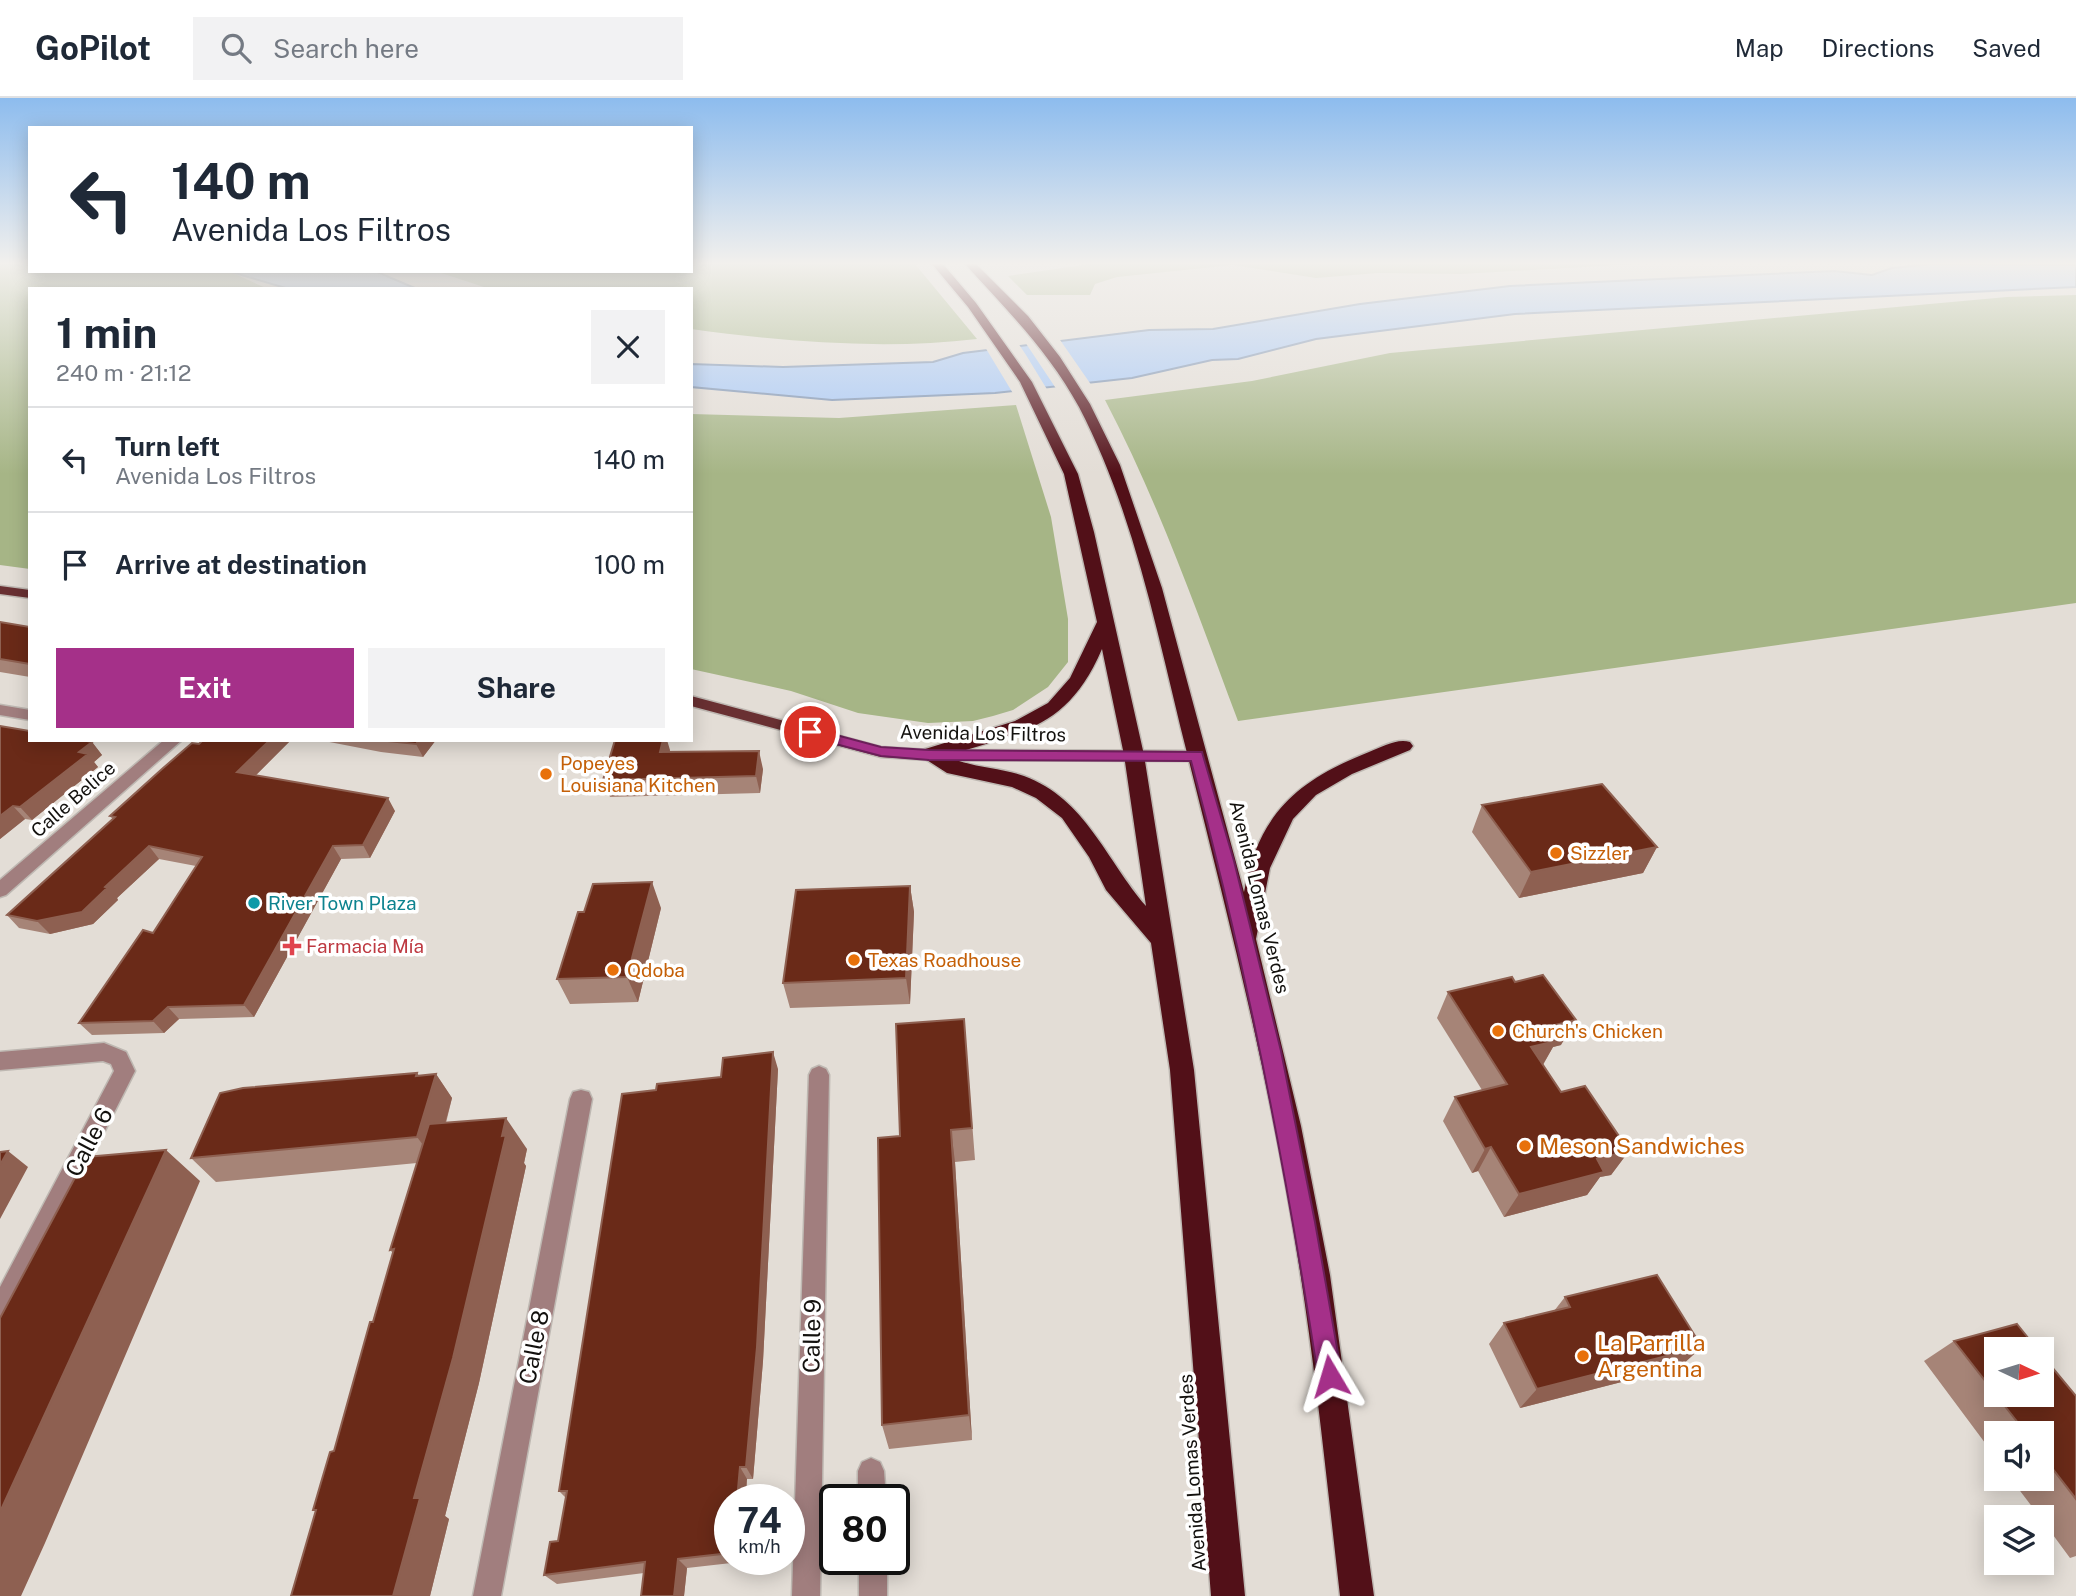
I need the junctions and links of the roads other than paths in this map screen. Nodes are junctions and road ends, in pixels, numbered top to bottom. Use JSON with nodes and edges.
{"nodes":[{"id":1,"x":992,"y":334,"type":"edge"},
{"id":2,"x":1034,"y":334,"type":"edge"},
{"id":3,"x":0,"y":590,"type":"edge"},
{"id":4,"x":28,"y":594,"type":"edge"},
{"id":5,"x":1105,"y":623,"type":"junction"},
{"id":6,"x":693,"y":702,"type":"edge"},
{"id":7,"x":0,"y":710,"type":"edge"},
{"id":8,"x":28,"y":715,"type":"edge"},
{"id":9,"x":172,"y":742,"type":"edge"},
{"id":10,"x":1403,"y":746,"type":"dead end"},
{"id":11,"x":929,"y":755,"type":"junction"},
{"id":12,"x":1134,"y":755,"type":"junction"},
{"id":13,"x":1197,"y":756,"type":"junction"},
{"id":14,"x":0,"y":890,"type":"edge"},
{"id":15,"x":1161,"y":940,"type":"junction"},
{"id":16,"x":1245,"y":944,"type":"junction"},
{"id":17,"x":0,"y":1060,"type":"edge"},
{"id":18,"x":819,"y":1075,"type":"dead end"},
{"id":19,"x":581,"y":1099,"type":"dead end"},
{"id":20,"x":0,"y":1312,"type":"edge"},
{"id":21,"x":871,"y":1471,"type":"dead end"},
{"id":22,"x":871,"y":1484,"type":"edge"},
{"id":23,"x":873,"y":1575,"type":"edge"},
{"id":24,"x":486,"y":1596,"type":"edge"},
{"id":25,"x":806,"y":1596,"type":"edge"},
{"id":26,"x":873,"y":1596,"type":"edge"},
{"id":27,"x":1228,"y":1596,"type":"edge"},
{"id":28,"x":1357,"y":1596,"type":"edge"}],
"edges":[{"from":1,"to":5,"type":"highway","name":"Avenida Lomas Verdes"},
{"from":2,"to":13,"type":"highway","name":"Avenida Lomas Verdes"},
{"from":3,"to":4,"type":"main road"},
{"from":5,"to":11,"type":"highway"},
{"from":5,"to":12,"type":"highway","name":"Avenida Lomas Verdes"},
{"from":6,"to":11,"type":"main road","name":"Avenida Los Filtros"},
{"from":7,"to":8,"type":"street"},
{"from":9,"to":14,"type":"street","name":"Calle Belice"},
{"from":10,"to":16,"type":"highway"},
{"from":11,"to":12,"type":"main road","name":"Avenida Los Filtros"},
{"from":11,"to":15,"type":"highway"},
{"from":12,"to":13,"type":"main road","name":"Avenida Los Filtros"},
{"from":12,"to":15,"type":"highway","name":"Avenida Lomas Verdes"},
{"from":13,"to":16,"type":"highway","name":"Avenida Lomas Verdes"},
{"from":15,"to":27,"type":"highway","name":"Avenida Lomas Verdes"},
{"from":16,"to":28,"type":"highway","name":"Avenida Lomas Verdes"},
{"from":17,"to":20,"type":"street","name":"Calle 6"},
{"from":18,"to":25,"type":"street","name":"Calle 9"},
{"from":19,"to":24,"type":"street","name":"Calle 8"},
{"from":21,"to":22,"type":"street"},
{"from":23,"to":26,"type":"street"}]}
